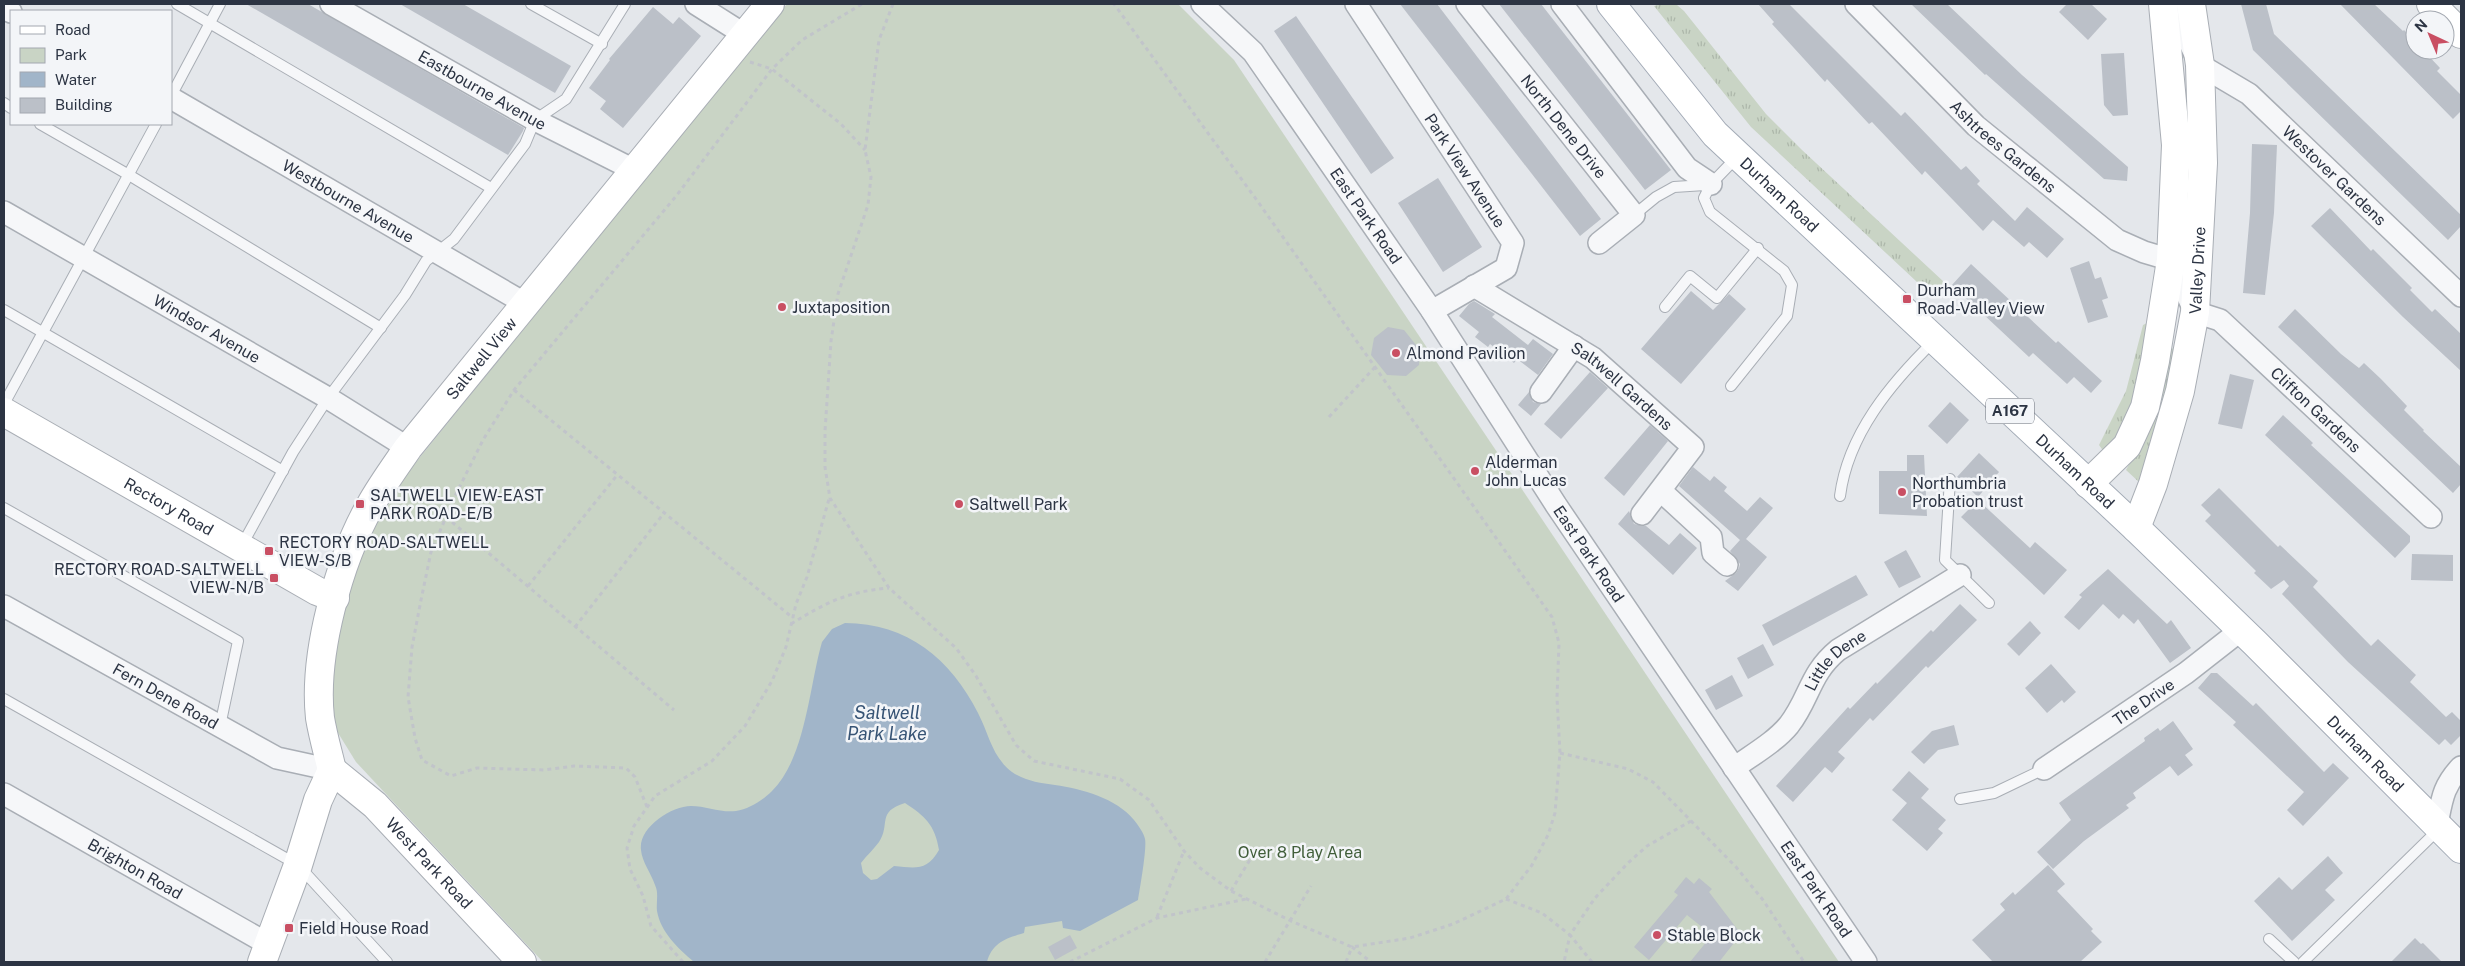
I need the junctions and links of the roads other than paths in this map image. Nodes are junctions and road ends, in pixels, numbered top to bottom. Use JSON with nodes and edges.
{"nodes":[{"id":1,"x":177,"y":4,"type":"edge"},
{"id":2,"x":220,"y":4,"type":"edge"},
{"id":3,"x":331,"y":4,"type":"edge"},
{"id":4,"x":531,"y":4,"type":"edge"},
{"id":5,"x":625,"y":4,"type":"edge"},
{"id":6,"x":696,"y":4,"type":"edge"},
{"id":7,"x":770,"y":4,"type":"edge"},
{"id":8,"x":1202,"y":4,"type":"edge"},
{"id":9,"x":1356,"y":4,"type":"edge"},
{"id":10,"x":1467,"y":4,"type":"edge"},
{"id":11,"x":1562,"y":4,"type":"edge"},
{"id":12,"x":1611,"y":4,"type":"edge"},
{"id":13,"x":1856,"y":4,"type":"edge"},
{"id":14,"x":2163,"y":4,"type":"edge"},
{"id":15,"x":2172,"y":4,"type":"edge"},
{"id":16,"x":2191,"y":4,"type":"edge"},
{"id":17,"x":2430,"y":4,"type":"edge"},
{"id":18,"x":211,"y":22,"type":"junction"},
{"id":19,"x":2461,"y":34,"type":"edge"},
{"id":20,"x":602,"y":44,"type":"junction"},
{"id":21,"x":737,"y":45,"type":"junction"},
{"id":22,"x":2200,"y":65,"type":"junction"},
{"id":23,"x":172,"y":95,"type":"edge"},
{"id":24,"x":172,"y":98,"type":"edge"},
{"id":25,"x":535,"y":120,"type":"junction"},
{"id":26,"x":42,"y":125,"type":"edge"},
{"id":27,"x":155,"y":125,"type":"edge"},
{"id":28,"x":1738,"y":156,"type":"junction"},
{"id":29,"x":636,"y":171,"type":"junction"},
{"id":30,"x":129,"y":174,"type":"junction"},
{"id":31,"x":1711,"y":184,"type":"junction"},
{"id":32,"x":491,"y":188,"type":"junction"},
{"id":33,"x":4,"y":212,"type":"edge"},
{"id":34,"x":1634,"y":215,"type":"junction"},
{"id":35,"x":1598,"y":243,"type":"dead end"},
{"id":36,"x":1758,"y":248,"type":"junction"},
{"id":37,"x":437,"y":253,"type":"junction"},
{"id":38,"x":84,"y":256,"type":"junction"},
{"id":39,"x":2171,"y":260,"type":"junction"},
{"id":40,"x":1474,"y":286,"type":"junction"},
{"id":41,"x":2461,"y":296,"type":"edge"},
{"id":42,"x":526,"y":304,"type":"junction"},
{"id":43,"x":1665,"y":307,"type":"dead end"},
{"id":44,"x":4,"y":310,"type":"edge"},
{"id":45,"x":1432,"y":311,"type":"junction"},
{"id":46,"x":2195,"y":312,"type":"junction"},
{"id":47,"x":381,"y":328,"type":"junction"},
{"id":48,"x":43,"y":332,"type":"junction"},
{"id":49,"x":1934,"y":341,"type":"junction"},
{"id":50,"x":1574,"y":346,"type":"junction"},
{"id":51,"x":1731,"y":386,"type":"dead end"},
{"id":52,"x":1541,"y":392,"type":"dead end"},
{"id":53,"x":328,"y":398,"type":"junction"},
{"id":54,"x":4,"y":404,"type":"edge"},
{"id":55,"x":4,"y":412,"type":"edge"},
{"id":56,"x":408,"y":448,"type":"junction"},
{"id":57,"x":283,"y":471,"type":"junction"},
{"id":58,"x":1950,"y":479,"type":"dead end"},
{"id":59,"x":2088,"y":484,"type":"junction"},
{"id":60,"x":1661,"y":491,"type":"junction"},
{"id":61,"x":1840,"y":496,"type":"dead end"},
{"id":62,"x":4,"y":508,"type":"edge"},
{"id":63,"x":1642,"y":514,"type":"dead end"},
{"id":64,"x":2431,"y":517,"type":"dead end"},
{"id":65,"x":2136,"y":528,"type":"junction"},
{"id":66,"x":240,"y":548,"type":"junction"},
{"id":67,"x":1727,"y":565,"type":"dead end"},
{"id":68,"x":1960,"y":575,"type":"junction"},
{"id":69,"x":335,"y":598,"type":"junction"},
{"id":70,"x":1989,"y":603,"type":"dead end"},
{"id":71,"x":4,"y":606,"type":"edge"},
{"id":72,"x":2241,"y":630,"type":"junction"},
{"id":73,"x":4,"y":698,"type":"edge"},
{"id":74,"x":220,"y":726,"type":"junction"},
{"id":75,"x":2461,"y":767,"type":"edge"},
{"id":76,"x":1734,"y":768,"type":"junction"},
{"id":77,"x":2044,"y":769,"type":"joint"},
{"id":78,"x":332,"y":770,"type":"junction"},
{"id":79,"x":4,"y":794,"type":"edge"},
{"id":80,"x":1960,"y":799,"type":"dead end"},
{"id":81,"x":2439,"y":826,"type":"junction"},
{"id":82,"x":2461,"y":849,"type":"edge"},
{"id":83,"x":298,"y":865,"type":"junction"},
{"id":84,"x":2269,"y":938,"type":"dead end"},
{"id":85,"x":265,"y":957,"type":"edge"},
{"id":86,"x":387,"y":962,"type":"edge"},
{"id":87,"x":522,"y":962,"type":"edge"},
{"id":88,"x":1866,"y":962,"type":"edge"},
{"id":89,"x":2294,"y":962,"type":"edge"},
{"id":90,"x":2303,"y":962,"type":"edge"}],
"edges":[{"from":1,"to":18,"type":"lane"},
{"from":2,"to":18,"type":"lane"},
{"from":3,"to":25,"type":"street","name":"Eastbourne Avenue"},
{"from":4,"to":20,"type":"lane"},
{"from":5,"to":20,"type":"lane"},
{"from":6,"to":21,"type":"street"},
{"from":7,"to":21,"type":"street","name":"Saltwell View"},
{"from":8,"to":45,"type":"street","name":"East Park Road"},
{"from":9,"to":40,"type":"street","name":"Park View Avenue"},
{"from":10,"to":34,"type":"street","name":"North Dene Drive"},
{"from":11,"to":31,"type":"street"},
{"from":12,"to":28,"type":"street","name":"Durham Road","number":"A167"},
{"from":13,"to":39,"type":"street","name":"Ashtrees Gardens"},
{"from":14,"to":39,"type":"street","name":"Valley Drive"},
{"from":15,"to":22,"type":"street"},
{"from":16,"to":22,"type":"street","name":"Valley Drive"},
{"from":17,"to":19,"type":"street"},
{"from":18,"to":23,"type":"lane"},
{"from":18,"to":32,"type":"lane"},
{"from":20,"to":25,"type":"lane"},
{"from":21,"to":29,"type":"street","name":"Saltwell View"},
{"from":22,"to":41,"type":"street","name":"Westover Gardens"},
{"from":22,"to":46,"type":"street","name":"Valley Drive"},
{"from":24,"to":37,"type":"street","name":"Westbourne Avenue"},
{"from":25,"to":29,"type":"street","name":"Eastbourne Avenue"},
{"from":25,"to":32,"type":"lane"},
{"from":26,"to":30,"type":"lane"},
{"from":27,"to":30,"type":"lane"},
{"from":28,"to":31,"type":"lane"},
{"from":28,"to":49,"type":"street","name":"Durham Road","number":"A167"},
{"from":29,"to":42,"type":"street","name":"Saltwell View"},
{"from":30,"to":38,"type":"lane"},
{"from":30,"to":47,"type":"lane"},
{"from":31,"to":34,"type":"lane"},
{"from":31,"to":36,"type":"lane"},
{"from":32,"to":37,"type":"lane"},
{"from":33,"to":38,"type":"street","name":"Windsor Avenue"},
{"from":34,"to":35,"type":"street"},
{"from":36,"to":43,"type":"lane"},
{"from":36,"to":51,"type":"lane"},
{"from":37,"to":42,"type":"street","name":"Westbourne Avenue"},
{"from":37,"to":47,"type":"lane"},
{"from":38,"to":48,"type":"lane"},
{"from":38,"to":53,"type":"street","name":"Windsor Avenue"},
{"from":39,"to":46,"type":"street"},
{"from":39,"to":59,"type":"street","name":"Valley Drive"},
{"from":40,"to":45,"type":"street","name":"Park View Avenue"},
{"from":40,"to":50,"type":"street","name":"Saltwell Gardens"},
{"from":42,"to":56,"type":"street","name":"Saltwell View"},
{"from":44,"to":48,"type":"lane"},
{"from":45,"to":76,"type":"street","name":"East Park Road"},
{"from":46,"to":64,"type":"street","name":"Clifton Gardens"},
{"from":46,"to":65,"type":"street","name":"Valley Drive"},
{"from":47,"to":53,"type":"lane"},
{"from":48,"to":54,"type":"lane"},
{"from":48,"to":57,"type":"lane"},
{"from":49,"to":59,"type":"street","name":"Durham Road","number":"A167"},
{"from":49,"to":61,"type":"lane"},
{"from":50,"to":52,"type":"street"},
{"from":50,"to":60,"type":"street","name":"Saltwell Gardens"},
{"from":53,"to":56,"type":"street","name":"Windsor Avenue"},
{"from":53,"to":57,"type":"lane"},
{"from":55,"to":66,"type":"street","name":"Rectory Road"},
{"from":56,"to":69,"type":"street","name":"Saltwell View"},
{"from":57,"to":66,"type":"lane"},
{"from":58,"to":68,"type":"lane"},
{"from":59,"to":65,"type":"street","name":"Durham Road","number":"A167"},
{"from":60,"to":63,"type":"street","name":"Saltwell Gardens"},
{"from":60,"to":67,"type":"street"},
{"from":62,"to":74,"type":"lane"},
{"from":65,"to":72,"type":"street","name":"Durham Road","number":"A167"},
{"from":66,"to":69,"type":"street","name":"Rectory Road"},
{"from":68,"to":70,"type":"lane"},
{"from":68,"to":76,"type":"street","name":"Little Dene"},
{"from":69,"to":78,"type":"street","name":"Saltwell View"},
{"from":71,"to":74,"type":"street","name":"Fern Dene Road"},
{"from":72,"to":77,"type":"street","name":"The Drive"},
{"from":72,"to":81,"type":"street","name":"Durham Road","number":"A167"},
{"from":73,"to":83,"type":"lane"},
{"from":74,"to":78,"type":"street","name":"Fern Dene Road"},
{"from":75,"to":81,"type":"street"},
{"from":76,"to":88,"type":"street","name":"East Park Road"},
{"from":77,"to":80,"type":"lane"},
{"from":78,"to":83,"type":"street"},
{"from":78,"to":87,"type":"street","name":"West Park Road"},
{"from":79,"to":85,"type":"street","name":"Brighton Road"},
{"from":81,"to":82,"type":"street","name":"Durham Road","number":"A167"},
{"from":81,"to":90,"type":"lane"},
{"from":83,"to":85,"type":"street"},
{"from":83,"to":86,"type":"lane"},
{"from":84,"to":89,"type":"lane"}]}
